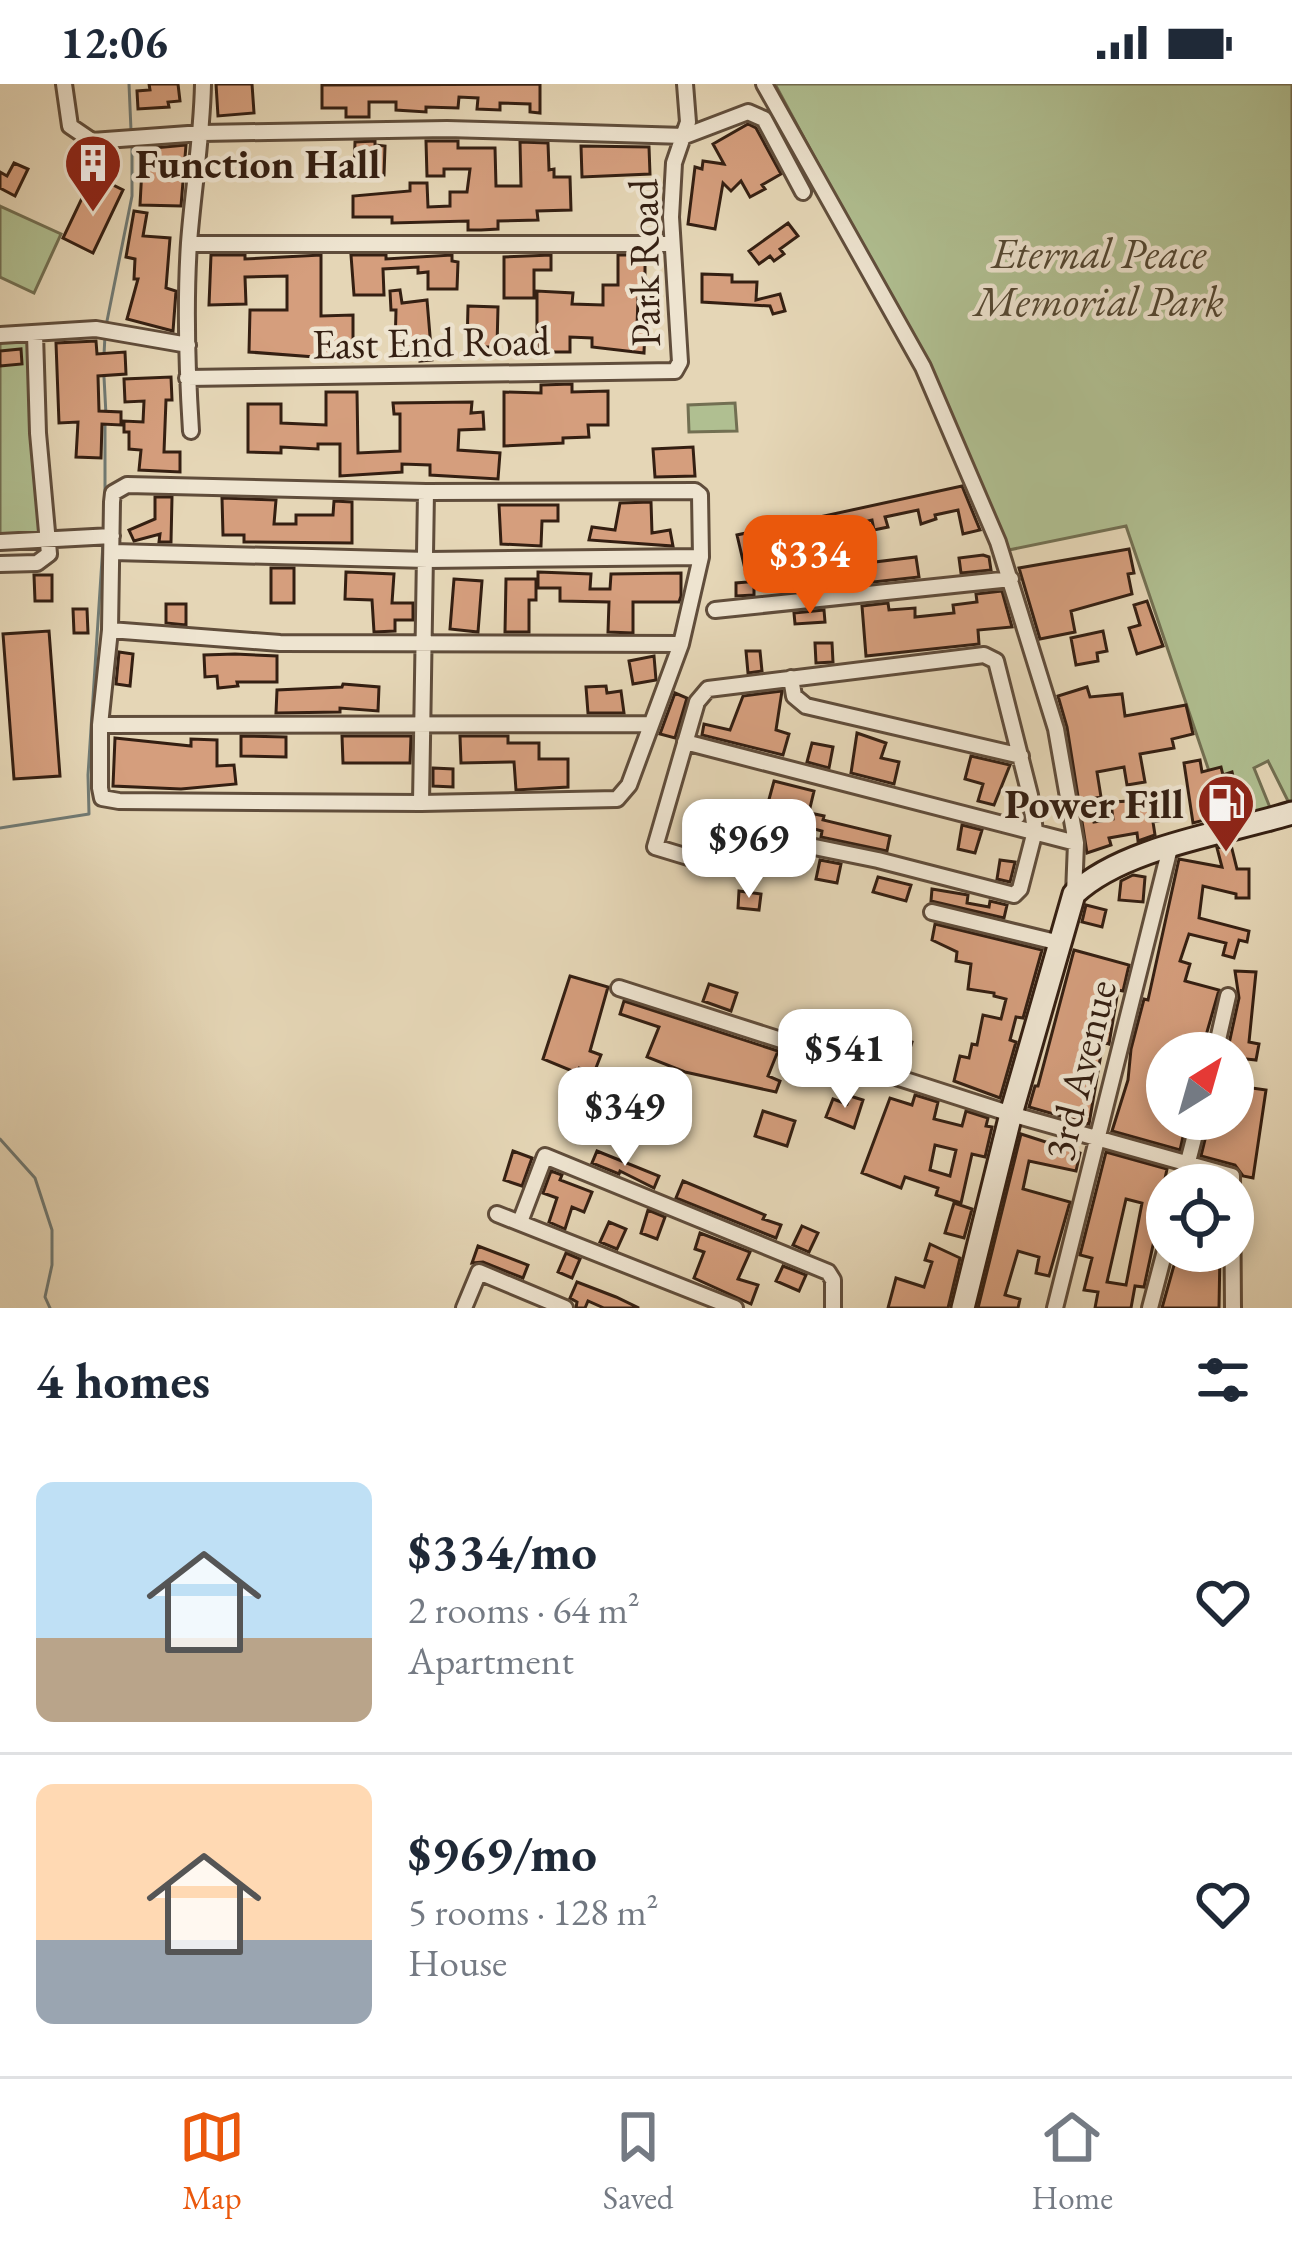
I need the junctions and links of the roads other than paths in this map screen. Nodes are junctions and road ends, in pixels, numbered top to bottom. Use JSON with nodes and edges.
{"nodes":[{"id":1,"x":64,"y":84,"type":"edge"},
{"id":2,"x":202,"y":84,"type":"edge"},
{"id":3,"x":685,"y":84,"type":"edge"},
{"id":4,"x":764,"y":84,"type":"edge"},
{"id":5,"x":202,"y":133,"type":"junction"},
{"id":6,"x":685,"y":136,"type":"junction"},
{"id":7,"x":803,"y":192,"type":"dead end"},
{"id":8,"x":189,"y":244,"type":"junction"},
{"id":9,"x":673,"y":244,"type":"junction"},
{"id":10,"x":35,"y":334,"type":"junction"},
{"id":11,"x":0,"y":335,"type":"edge"},
{"id":12,"x":188,"y":345,"type":"junction"},
{"id":13,"x":675,"y":371,"type":"joint"},
{"id":14,"x":188,"y":378,"type":"junction"},
{"id":15,"x":191,"y":431,"type":"dead end"},
{"id":16,"x":426,"y":492,"type":"junction"},
{"id":17,"x":49,"y":539,"type":"junction"},
{"id":18,"x":108,"y":540,"type":"junction"},
{"id":19,"x":0,"y":542,"type":"edge"},
{"id":20,"x":701,"y":557,"type":"junction"},
{"id":21,"x":428,"y":560,"type":"junction"},
{"id":22,"x":0,"y":564,"type":"edge"},
{"id":23,"x":1011,"y":579,"type":"junction"},
{"id":24,"x":715,"y":610,"type":"dead end"},
{"id":25,"x":110,"y":630,"type":"junction"},
{"id":26,"x":681,"y":644,"type":"junction"},
{"id":27,"x":426,"y":646,"type":"junction"},
{"id":28,"x":791,"y":677,"type":"junction"},
{"id":29,"x":648,"y":724,"type":"junction"},
{"id":30,"x":100,"y":725,"type":"junction"},
{"id":31,"x":422,"y":725,"type":"junction"},
{"id":32,"x":686,"y":742,"type":"junction"},
{"id":33,"x":1021,"y":756,"type":"junction"},
{"id":34,"x":421,"y":803,"type":"junction"},
{"id":35,"x":1292,"y":813,"type":"edge"},
{"id":36,"x":1035,"y":831,"type":"junction"},
{"id":37,"x":1076,"y":843,"type":"junction"},
{"id":38,"x":1170,"y":848,"type":"junction"},
{"id":39,"x":1074,"y":894,"type":"junction"},
{"id":40,"x":932,"y":912,"type":"dead end"},
{"id":41,"x":1060,"y":943,"type":"junction"},
{"id":42,"x":619,"y":988,"type":"dead end"},
{"id":43,"x":1228,"y":996,"type":"dead end"},
{"id":44,"x":1219,"y":1032,"type":"edge"},
{"id":45,"x":1011,"y":1114,"type":"junction"},
{"id":46,"x":1097,"y":1138,"type":"junction"},
{"id":47,"x":1194,"y":1140,"type":"edge"},
{"id":48,"x":1189,"y":1162,"type":"junction"},
{"id":49,"x":497,"y":1214,"type":"dead end"},
{"id":50,"x":520,"y":1222,"type":"junction"},
{"id":51,"x":1160,"y":1272,"type":"edge"},
{"id":52,"x":464,"y":1308,"type":"edge"},
{"id":53,"x":565,"y":1308,"type":"edge"},
{"id":54,"x":735,"y":1308,"type":"edge"},
{"id":55,"x":833,"y":1308,"type":"edge"},
{"id":56,"x":963,"y":1308,"type":"edge"},
{"id":57,"x":1055,"y":1308,"type":"edge"},
{"id":58,"x":1150,"y":1308,"type":"edge"},
{"id":59,"x":1233,"y":1308,"type":"edge"}],
"edges":[{"from":1,"to":5,"type":"street"},
{"from":2,"to":5,"type":"street"},
{"from":3,"to":6,"type":"street","name":"Park Road"},
{"from":4,"to":23,"type":"street"},
{"from":5,"to":6,"type":"street"},
{"from":5,"to":8,"type":"street"},
{"from":6,"to":7,"type":"street"},
{"from":6,"to":9,"type":"street","name":"Park Road"},
{"from":8,"to":9,"type":"street"},
{"from":8,"to":12,"type":"street"},
{"from":9,"to":13,"type":"street","name":"Park Road"},
{"from":10,"to":11,"type":"street"},
{"from":10,"to":12,"type":"street"},
{"from":10,"to":17,"type":"street"},
{"from":12,"to":14,"type":"street"},
{"from":13,"to":14,"type":"street","name":"East End Road"},
{"from":14,"to":15,"type":"street"},
{"from":16,"to":18,"type":"street"},
{"from":16,"to":20,"type":"street"},
{"from":16,"to":21,"type":"street"},
{"from":17,"to":18,"type":"street"},
{"from":17,"to":19,"type":"street"},
{"from":17,"to":22,"type":"street"},
{"from":18,"to":21,"type":"street"},
{"from":18,"to":25,"type":"street"},
{"from":20,"to":21,"type":"street"},
{"from":20,"to":26,"type":"street"},
{"from":21,"to":27,"type":"street"},
{"from":23,"to":24,"type":"street"},
{"from":23,"to":37,"type":"street"},
{"from":25,"to":27,"type":"street"},
{"from":25,"to":30,"type":"street"},
{"from":26,"to":27,"type":"street"},
{"from":26,"to":29,"type":"street"},
{"from":27,"to":31,"type":"street"},
{"from":28,"to":32,"type":"street"},
{"from":28,"to":33,"type":"street"},
{"from":28,"to":33,"type":"street"},
{"from":29,"to":31,"type":"street"},
{"from":29,"to":34,"type":"street"},
{"from":30,"to":31,"type":"street"},
{"from":30,"to":34,"type":"street"},
{"from":31,"to":34,"type":"street"},
{"from":32,"to":36,"type":"street"},
{"from":32,"to":36,"type":"street"},
{"from":33,"to":36,"type":"street"},
{"from":35,"to":38,"type":"main road"},
{"from":36,"to":37,"type":"street"},
{"from":37,"to":39,"type":"street"},
{"from":38,"to":39,"type":"main road"},
{"from":38,"to":46,"type":"street","name":"3rd Avenue"},
{"from":39,"to":41,"type":"main road"},
{"from":40,"to":41,"type":"street"},
{"from":41,"to":45,"type":"main road"},
{"from":42,"to":45,"type":"street"},
{"from":43,"to":44,"type":"street"},
{"from":45,"to":46,"type":"street"},
{"from":45,"to":56,"type":"main road"},
{"from":46,"to":48,"type":"street"},
{"from":46,"to":57,"type":"street","name":"3rd Avenue"},
{"from":47,"to":48,"type":"street"},
{"from":48,"to":59,"type":"street"},
{"from":49,"to":50,"type":"street"},
{"from":50,"to":54,"type":"street"},
{"from":50,"to":55,"type":"street"},
{"from":51,"to":58,"type":"street"},
{"from":52,"to":53,"type":"street"}]}
